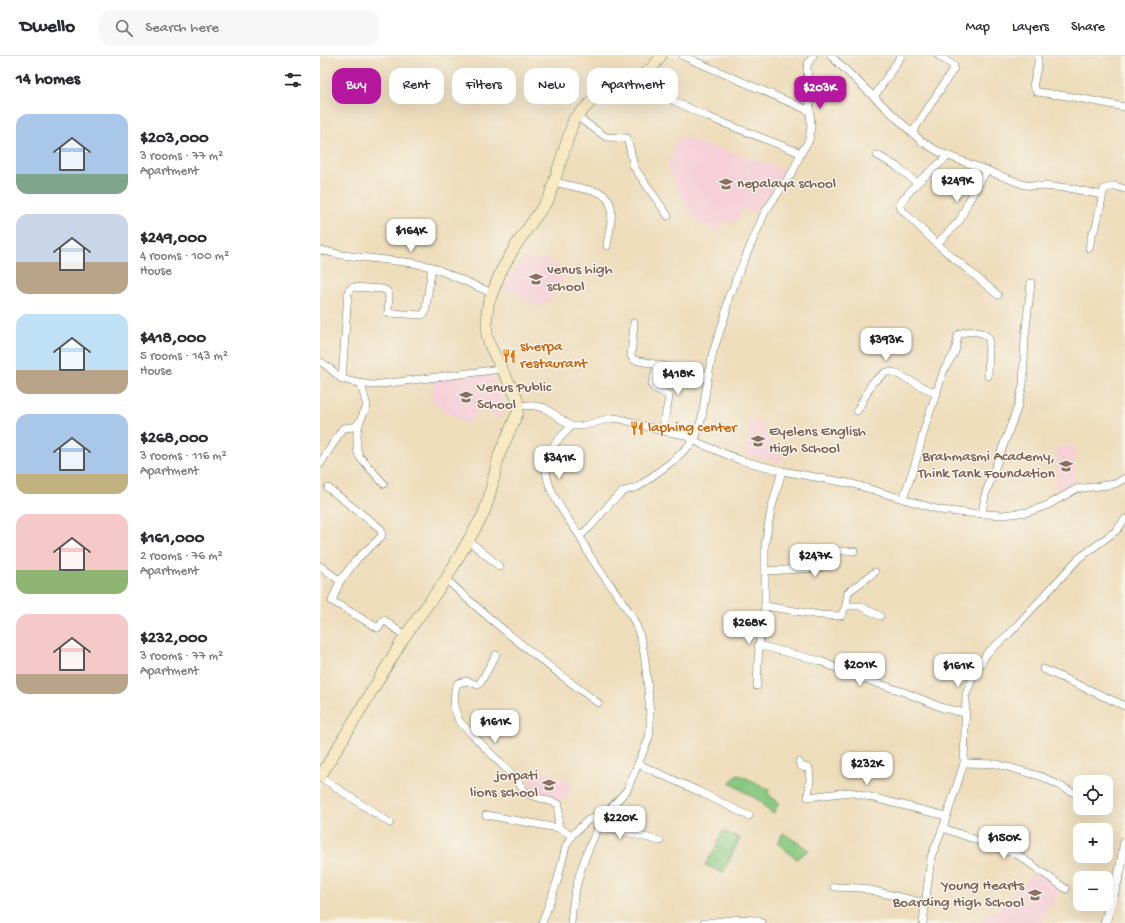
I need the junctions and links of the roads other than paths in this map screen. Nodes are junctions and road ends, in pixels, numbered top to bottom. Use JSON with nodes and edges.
{"nodes":[{"id":1,"x":662,"y":56,"type":"edge"},
{"id":2,"x":683,"y":56,"type":"edge"},
{"id":3,"x":814,"y":56,"type":"edge"},
{"id":4,"x":831,"y":56,"type":"edge"},
{"id":5,"x":901,"y":56,"type":"edge"},
{"id":6,"x":939,"y":56,"type":"edge"},
{"id":7,"x":1038,"y":56,"type":"edge"},
{"id":8,"x":652,"y":68,"type":"edge"},
{"id":9,"x":874,"y":97,"type":"junction"},
{"id":10,"x":678,"y":103,"type":"edge"},
{"id":11,"x":589,"y":104,"type":"edge"},
{"id":12,"x":1125,"y":106,"type":"edge"},
{"id":13,"x":810,"y":111,"type":"junction"},
{"id":14,"x":576,"y":116,"type":"junction"},
{"id":15,"x":912,"y":133,"type":"junction"},
{"id":16,"x":801,"y":153,"type":"junction"},
{"id":17,"x":877,"y":155,"type":"dead end"},
{"id":18,"x":948,"y":156,"type":"junction"},
{"id":19,"x":987,"y":170,"type":"junction"},
{"id":20,"x":554,"y":182,"type":"junction"},
{"id":21,"x":917,"y":182,"type":"junction"},
{"id":22,"x":1125,"y":188,"type":"edge"},
{"id":23,"x":1102,"y":195,"type":"junction"},
{"id":24,"x":668,"y":216,"type":"dead end"},
{"id":25,"x":938,"y":244,"type":"junction"},
{"id":26,"x":607,"y":246,"type":"dead end"},
{"id":27,"x":1090,"y":248,"type":"dead end"},
{"id":28,"x":320,"y":250,"type":"edge"},
{"id":29,"x":432,"y":268,"type":"junction"},
{"id":30,"x":1031,"y":283,"type":"dead end"},
{"id":31,"x":492,"y":293,"type":"junction"},
{"id":32,"x":998,"y":295,"type":"dead end"},
{"id":33,"x":634,"y":323,"type":"dead end"},
{"id":34,"x":320,"y":362,"type":"edge"},
{"id":35,"x":658,"y":365,"type":"junction"},
{"id":36,"x":501,"y":369,"type":"junction"},
{"id":37,"x":708,"y":376,"type":"junction"},
{"id":38,"x":988,"y":376,"type":"dead end"},
{"id":39,"x":342,"y":379,"type":"junction"},
{"id":40,"x":361,"y":384,"type":"junction"},
{"id":41,"x":936,"y":394,"type":"junction"},
{"id":42,"x":518,"y":405,"type":"junction"},
{"id":43,"x":857,"y":411,"type":"dead end"},
{"id":44,"x":359,"y":423,"type":"junction"},
{"id":45,"x":570,"y":426,"type":"junction"},
{"id":46,"x":662,"y":431,"type":"junction"},
{"id":47,"x":695,"y":440,"type":"junction"},
{"id":48,"x":320,"y":464,"type":"edge"},
{"id":49,"x":782,"y":471,"type":"junction"},
{"id":50,"x":1125,"y":479,"type":"edge"},
{"id":51,"x":384,"y":484,"type":"dead end"},
{"id":52,"x":328,"y":488,"type":"dead end"},
{"id":53,"x":903,"y":499,"type":"junction"},
{"id":54,"x":982,"y":514,"type":"junction"},
{"id":55,"x":1125,"y":519,"type":"edge"},
{"id":56,"x":580,"y":536,"type":"junction"},
{"id":57,"x":468,"y":540,"type":"junction"},
{"id":58,"x":854,"y":551,"type":"dead end"},
{"id":59,"x":320,"y":566,"type":"edge"},
{"id":60,"x":500,"y":567,"type":"dead end"},
{"id":61,"x":766,"y":571,"type":"junction"},
{"id":62,"x":875,"y":572,"type":"dead end"},
{"id":63,"x":446,"y":579,"type":"junction"},
{"id":64,"x":340,"y":581,"type":"junction"},
{"id":65,"x":765,"y":606,"type":"junction"},
{"id":66,"x":846,"y":606,"type":"junction"},
{"id":67,"x":880,"y":616,"type":"dead end"},
{"id":68,"x":405,"y":636,"type":"junction"},
{"id":69,"x":758,"y":646,"type":"junction"},
{"id":70,"x":496,"y":655,"type":"dead end"},
{"id":71,"x":1043,"y":669,"type":"dead end"},
{"id":72,"x":757,"y":686,"type":"dead end"},
{"id":73,"x":598,"y":703,"type":"dead end"},
{"id":74,"x":1125,"y":706,"type":"edge"},
{"id":75,"x":965,"y":713,"type":"junction"},
{"id":76,"x":799,"y":762,"type":"dead end"},
{"id":77,"x":964,"y":763,"type":"junction"},
{"id":78,"x":638,"y":764,"type":"junction"},
{"id":79,"x":320,"y":777,"type":"edge"},
{"id":80,"x":1073,"y":792,"type":"edge"},
{"id":81,"x":606,"y":812,"type":"junction"},
{"id":82,"x":486,"y":815,"type":"dead end"},
{"id":83,"x":749,"y":816,"type":"dead end"},
{"id":84,"x":946,"y":816,"type":"junction"},
{"id":85,"x":591,"y":818,"type":"junction"},
{"id":86,"x":390,"y":823,"type":"dead end"},
{"id":87,"x":599,"y":825,"type":"junction"},
{"id":88,"x":558,"y":828,"type":"junction"},
{"id":89,"x":943,"y":828,"type":"junction"},
{"id":90,"x":572,"y":835,"type":"junction"},
{"id":91,"x":660,"y":841,"type":"dead end"},
{"id":92,"x":1125,"y":841,"type":"edge"},
{"id":93,"x":834,"y":887,"type":"dead end"},
{"id":94,"x":1066,"y":889,"type":"dead end"},
{"id":95,"x":925,"y":903,"type":"junction"},
{"id":96,"x":542,"y":923,"type":"edge"},
{"id":97,"x":571,"y":923,"type":"edge"},
{"id":98,"x":704,"y":923,"type":"edge"},
{"id":99,"x":762,"y":923,"type":"edge"},
{"id":100,"x":923,"y":923,"type":"edge"},
{"id":101,"x":1105,"y":923,"type":"edge"}],
"edges":[{"from":1,"to":8,"type":"main road"},
{"from":2,"to":13,"type":"street"},
{"from":3,"to":13,"type":"street"},
{"from":4,"to":9,"type":"street"},
{"from":5,"to":9,"type":"street"},
{"from":6,"to":15,"type":"street"},
{"from":7,"to":12,"type":"street"},
{"from":9,"to":15,"type":"street"},
{"from":10,"to":16,"type":"street"},
{"from":11,"to":14,"type":"main road"},
{"from":13,"to":16,"type":"street"},
{"from":14,"to":20,"type":"main road"},
{"from":14,"to":24,"type":"street"},
{"from":15,"to":18,"type":"street"},
{"from":16,"to":37,"type":"street"},
{"from":17,"to":21,"type":"street"},
{"from":18,"to":19,"type":"street"},
{"from":18,"to":21,"type":"street"},
{"from":19,"to":23,"type":"street"},
{"from":19,"to":25,"type":"street"},
{"from":20,"to":26,"type":"street"},
{"from":20,"to":31,"type":"main road"},
{"from":21,"to":25,"type":"street"},
{"from":22,"to":23,"type":"street"},
{"from":23,"to":27,"type":"street"},
{"from":25,"to":32,"type":"street"},
{"from":28,"to":29,"type":"street"},
{"from":29,"to":31,"type":"street"},
{"from":29,"to":39,"type":"street"},
{"from":30,"to":54,"type":"street"},
{"from":31,"to":36,"type":"main road"},
{"from":33,"to":35,"type":"street"},
{"from":34,"to":39,"type":"street"},
{"from":35,"to":37,"type":"street"},
{"from":35,"to":46,"type":"street"},
{"from":36,"to":40,"type":"street"},
{"from":36,"to":42,"type":"main road"},
{"from":37,"to":47,"type":"street"},
{"from":38,"to":41,"type":"street"},
{"from":39,"to":40,"type":"street"},
{"from":40,"to":44,"type":"street"},
{"from":41,"to":43,"type":"street"},
{"from":41,"to":53,"type":"street"},
{"from":42,"to":45,"type":"street"},
{"from":42,"to":57,"type":"main road"},
{"from":44,"to":48,"type":"street"},
{"from":44,"to":51,"type":"street"},
{"from":45,"to":46,"type":"street"},
{"from":45,"to":56,"type":"street"},
{"from":46,"to":47,"type":"street"},
{"from":47,"to":49,"type":"street"},
{"from":47,"to":56,"type":"street"},
{"from":49,"to":53,"type":"street"},
{"from":49,"to":61,"type":"street"},
{"from":50,"to":54,"type":"street"},
{"from":52,"to":64,"type":"street"},
{"from":53,"to":54,"type":"street"},
{"from":55,"to":75,"type":"street"},
{"from":56,"to":78,"type":"street"},
{"from":57,"to":60,"type":"street"},
{"from":57,"to":63,"type":"main road"},
{"from":58,"to":61,"type":"street"},
{"from":59,"to":64,"type":"street"},
{"from":61,"to":65,"type":"street"},
{"from":62,"to":66,"type":"street"},
{"from":63,"to":68,"type":"main road"},
{"from":63,"to":73,"type":"street"},
{"from":64,"to":68,"type":"street"},
{"from":65,"to":66,"type":"street"},
{"from":65,"to":69,"type":"street"},
{"from":66,"to":67,"type":"street"},
{"from":68,"to":79,"type":"main road"},
{"from":69,"to":72,"type":"street"},
{"from":69,"to":75,"type":"street"},
{"from":70,"to":88,"type":"street"},
{"from":71,"to":74,"type":"street"},
{"from":75,"to":77,"type":"street"},
{"from":76,"to":84,"type":"street"},
{"from":77,"to":80,"type":"street"},
{"from":77,"to":84,"type":"street"},
{"from":78,"to":81,"type":"street"},
{"from":78,"to":83,"type":"street"},
{"from":79,"to":86,"type":"street"},
{"from":81,"to":85,"type":"street"},
{"from":81,"to":87,"type":"street"},
{"from":82,"to":88,"type":"street"},
{"from":84,"to":89,"type":"street"},
{"from":85,"to":87,"type":"street"},
{"from":85,"to":90,"type":"street"},
{"from":87,"to":91,"type":"street"},
{"from":87,"to":97,"type":"street"},
{"from":88,"to":90,"type":"street"},
{"from":89,"to":94,"type":"street"},
{"from":89,"to":95,"type":"street"},
{"from":90,"to":96,"type":"street"},
{"from":92,"to":101,"type":"street"},
{"from":93,"to":95,"type":"street"},
{"from":95,"to":100,"type":"street"},
{"from":98,"to":99,"type":"street"}]}
